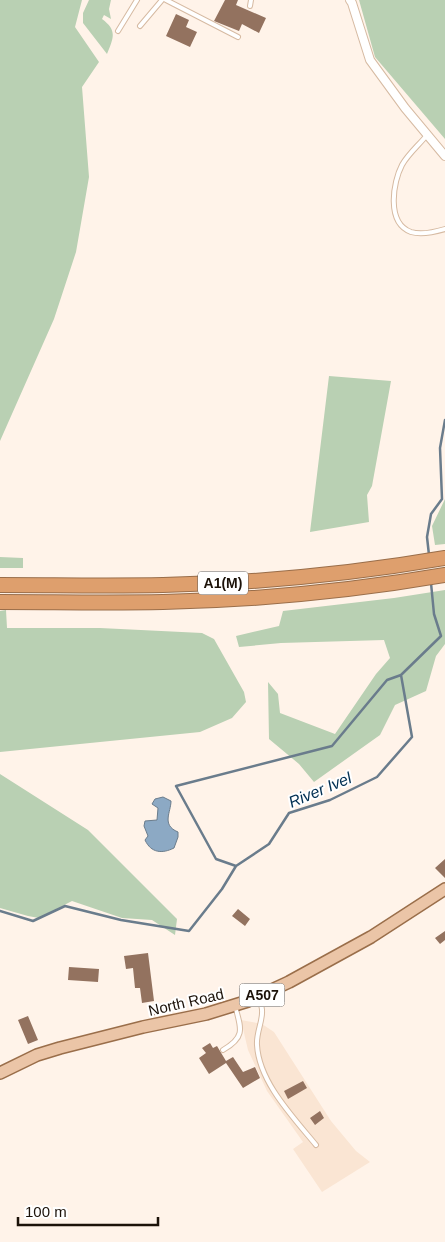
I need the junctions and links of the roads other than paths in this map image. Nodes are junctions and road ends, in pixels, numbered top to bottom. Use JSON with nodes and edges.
{"nodes":[{"id":1,"x":137,"y":0,"type":"edge"},
{"id":2,"x":164,"y":0,"type":"edge"},
{"id":3,"x":251,"y":0,"type":"edge"},
{"id":4,"x":350,"y":0,"type":"edge"},
{"id":5,"x":250,"y":6,"type":"dead end"},
{"id":6,"x":140,"y":26,"type":"dead end"},
{"id":7,"x":118,"y":30,"type":"dead end"},
{"id":8,"x":238,"y":37,"type":"dead end"},
{"id":9,"x":427,"y":136,"type":"junction"},
{"id":10,"x":445,"y":156,"type":"edge"},
{"id":11,"x":445,"y":229,"type":"edge"},
{"id":12,"x":445,"y":558,"type":"edge"},
{"id":13,"x":445,"y":576,"type":"edge"},
{"id":14,"x":0,"y":585,"type":"edge"},
{"id":15,"x":0,"y":602,"type":"edge"},
{"id":16,"x":445,"y":889,"type":"edge"},
{"id":17,"x":258,"y":997,"type":"junction"},
{"id":18,"x":235,"y":1006,"type":"junction"},
{"id":19,"x":223,"y":1050,"type":"dead end"},
{"id":20,"x":0,"y":1073,"type":"edge"},
{"id":21,"x":316,"y":1145,"type":"dead end"}],
"edges":[{"from":1,"to":7,"type":"lane"},
{"from":2,"to":6,"type":"lane"},
{"from":2,"to":8,"type":"lane"},
{"from":3,"to":5,"type":"lane"},
{"from":4,"to":9,"type":"street"},
{"from":9,"to":10,"type":"street"},
{"from":9,"to":11,"type":"lane"},
{"from":12,"to":14,"type":"highway","number":"A1(M)"},
{"from":13,"to":15,"type":"highway","number":"A1(M)"},
{"from":16,"to":17,"type":"main road","name":"North Road","number":"A507"},
{"from":17,"to":18,"type":"main road","name":"North Road","number":"A507"},
{"from":17,"to":21,"type":"lane"},
{"from":18,"to":19,"type":"lane"},
{"from":18,"to":20,"type":"main road","name":"North Road","number":"A507"}]}
